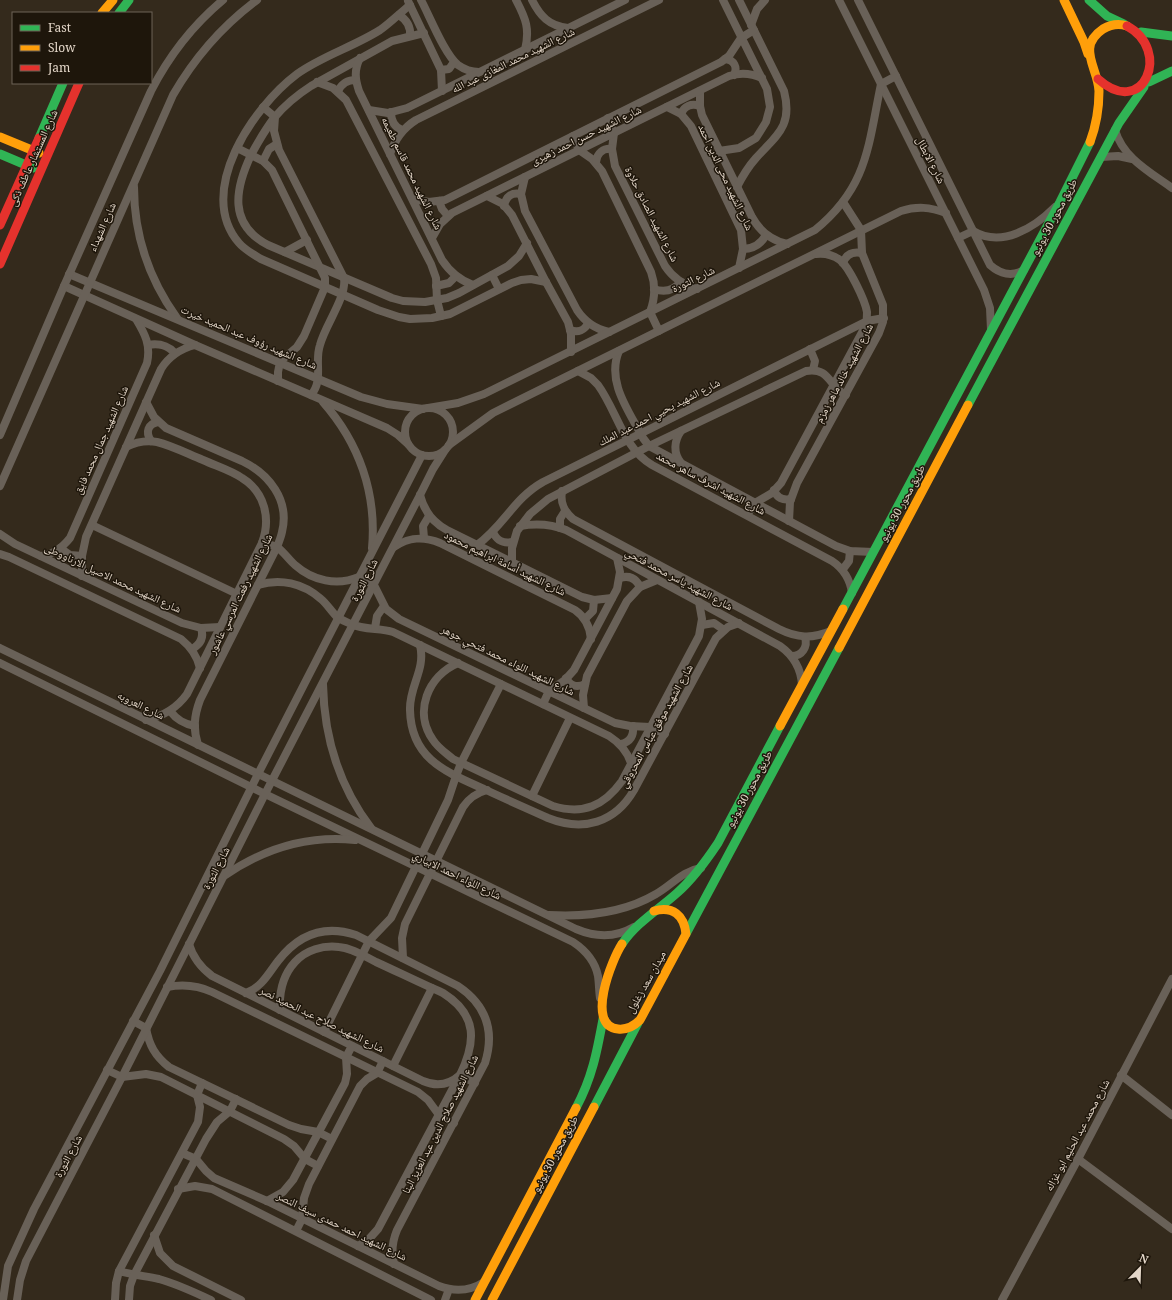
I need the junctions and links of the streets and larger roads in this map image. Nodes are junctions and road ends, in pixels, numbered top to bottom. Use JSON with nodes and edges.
{"nodes":[{"id":1,"x":113,"y":0,"type":"edge"},
{"id":2,"x":129,"y":0,"type":"edge"},
{"id":3,"x":223,"y":0,"type":"edge"},
{"id":4,"x":257,"y":0,"type":"edge"},
{"id":5,"x":421,"y":0,"type":"edge"},
{"id":6,"x":516,"y":0,"type":"edge"},
{"id":7,"x":532,"y":0,"type":"edge"},
{"id":8,"x":625,"y":0,"type":"edge"},
{"id":9,"x":658,"y":0,"type":"edge"},
{"id":10,"x":723,"y":0,"type":"edge"},
{"id":11,"x":738,"y":0,"type":"edge"},
{"id":12,"x":765,"y":0,"type":"edge"},
{"id":13,"x":839,"y":0,"type":"edge"},
{"id":14,"x":858,"y":0,"type":"edge"},
{"id":15,"x":1064,"y":0,"type":"edge"},
{"id":16,"x":1089,"y":0,"type":"edge"},
{"id":17,"x":409,"y":2,"type":"edge"},
{"id":18,"x":613,"y":3,"type":"edge"},
{"id":19,"x":103,"y":12,"type":"edge"},
{"id":20,"x":120,"y":12,"type":"edge"},
{"id":21,"x":399,"y":15,"type":"junction"},
{"id":22,"x":1124,"y":24,"type":"junction"},
{"id":23,"x":568,"y":28,"type":"junction"},
{"id":24,"x":752,"y":28,"type":"junction"},
{"id":25,"x":1141,"y":32,"type":"junction"},
{"id":26,"x":424,"y":33,"type":"junction"},
{"id":27,"x":410,"y":36,"type":"junction"},
{"id":28,"x":1172,"y":36,"type":"edge"},
{"id":29,"x":741,"y":38,"type":"junction"},
{"id":30,"x":525,"y":50,"type":"junction"},
{"id":31,"x":1089,"y":56,"type":"junction"},
{"id":32,"x":360,"y":58,"type":"junction"},
{"id":33,"x":725,"y":59,"type":"junction"},
{"id":34,"x":454,"y":62,"type":"junction"},
{"id":35,"x":441,"y":70,"type":"junction"},
{"id":36,"x":1172,"y":71,"type":"edge"},
{"id":37,"x":479,"y":72,"type":"junction"},
{"id":38,"x":734,"y":75,"type":"junction"},
{"id":39,"x":896,"y":76,"type":"junction"},
{"id":40,"x":762,"y":78,"type":"junction"},
{"id":41,"x":1098,"y":79,"type":"junction"},
{"id":42,"x":356,"y":80,"type":"junction"},
{"id":43,"x":317,"y":82,"type":"junction"},
{"id":44,"x":63,"y":84,"type":"edge"},
{"id":45,"x":79,"y":84,"type":"edge"},
{"id":46,"x":881,"y":84,"type":"junction"},
{"id":47,"x":1146,"y":84,"type":"junction"},
{"id":48,"x":338,"y":91,"type":"junction"},
{"id":49,"x":442,"y":91,"type":"junction"},
{"id":50,"x":700,"y":91,"type":"junction"},
{"id":51,"x":700,"y":106,"type":"junction"},
{"id":52,"x":263,"y":107,"type":"junction"},
{"id":53,"x":667,"y":107,"type":"junction"},
{"id":54,"x":369,"y":110,"type":"junction"},
{"id":55,"x":391,"y":112,"type":"junction"},
{"id":56,"x":681,"y":114,"type":"junction"},
{"id":57,"x":48,"y":116,"type":"junction"},
{"id":58,"x":275,"y":118,"type":"junction"},
{"id":59,"x":608,"y":118,"type":"junction"},
{"id":60,"x":62,"y":122,"type":"junction"},
{"id":61,"x":402,"y":130,"type":"junction"},
{"id":62,"x":1115,"y":130,"type":"junction"},
{"id":63,"x":614,"y":133,"type":"junction"},
{"id":64,"x":573,"y":136,"type":"junction"},
{"id":65,"x":0,"y":137,"type":"edge"},
{"id":66,"x":751,"y":142,"type":"junction"},
{"id":67,"x":277,"y":144,"type":"junction"},
{"id":68,"x":237,"y":148,"type":"junction"},
{"id":69,"x":579,"y":150,"type":"junction"},
{"id":70,"x":612,"y":150,"type":"junction"},
{"id":71,"x":32,"y":151,"type":"junction"},
{"id":72,"x":720,"y":151,"type":"junction"},
{"id":73,"x":761,"y":153,"type":"junction"},
{"id":74,"x":0,"y":154,"type":"edge"},
{"id":75,"x":390,"y":154,"type":"junction"},
{"id":76,"x":251,"y":155,"type":"junction"},
{"id":77,"x":1101,"y":156,"type":"junction"},
{"id":78,"x":46,"y":157,"type":"junction"},
{"id":79,"x":1134,"y":160,"type":"junction"},
{"id":80,"x":263,"y":161,"type":"junction"},
{"id":81,"x":596,"y":162,"type":"junction"},
{"id":82,"x":26,"y":165,"type":"junction"},
{"id":83,"x":40,"y":172,"type":"junction"},
{"id":84,"x":525,"y":177,"type":"junction"},
{"id":85,"x":134,"y":182,"type":"junction"},
{"id":86,"x":17,"y":187,"type":"junction"},
{"id":87,"x":737,"y":187,"type":"junction"},
{"id":88,"x":1172,"y":188,"type":"edge"},
{"id":89,"x":31,"y":193,"type":"junction"},
{"id":90,"x":522,"y":194,"type":"junction"},
{"id":91,"x":487,"y":196,"type":"junction"},
{"id":92,"x":413,"y":199,"type":"junction"},
{"id":93,"x":440,"y":201,"type":"junction"},
{"id":94,"x":843,"y":202,"type":"junction"},
{"id":95,"x":1060,"y":202,"type":"junction"},
{"id":96,"x":504,"y":206,"type":"junction"},
{"id":97,"x":946,"y":213,"type":"junction"},
{"id":98,"x":448,"y":216,"type":"junction"},
{"id":99,"x":0,"y":225,"type":"edge"},
{"id":100,"x":861,"y":230,"type":"junction"},
{"id":101,"x":973,"y":231,"type":"junction"},
{"id":102,"x":766,"y":235,"type":"junction"},
{"id":103,"x":432,"y":238,"type":"junction"},
{"id":104,"x":958,"y":238,"type":"junction"},
{"id":105,"x":307,"y":240,"type":"junction"},
{"id":106,"x":526,"y":243,"type":"junction"},
{"id":107,"x":787,"y":244,"type":"junction"},
{"id":108,"x":743,"y":249,"type":"junction"},
{"id":109,"x":285,"y":252,"type":"junction"},
{"id":110,"x":862,"y":253,"type":"junction"},
{"id":111,"x":815,"y":254,"type":"junction"},
{"id":112,"x":843,"y":263,"type":"junction"},
{"id":113,"x":0,"y":264,"type":"edge"},
{"id":114,"x":739,"y":268,"type":"junction"},
{"id":115,"x":322,"y":269,"type":"junction"},
{"id":116,"x":1024,"y":270,"type":"junction"},
{"id":117,"x":69,"y":274,"type":"junction"},
{"id":118,"x":492,"y":275,"type":"junction"},
{"id":119,"x":456,"y":276,"type":"junction"},
{"id":120,"x":344,"y":278,"type":"junction"},
{"id":121,"x":90,"y":282,"type":"junction"},
{"id":122,"x":546,"y":282,"type":"junction"},
{"id":123,"x":681,"y":282,"type":"junction"},
{"id":124,"x":473,"y":285,"type":"junction"},
{"id":125,"x":64,"y":286,"type":"junction"},
{"id":126,"x":436,"y":286,"type":"junction"},
{"id":127,"x":325,"y":287,"type":"junction"},
{"id":128,"x":654,"y":289,"type":"junction"},
{"id":129,"x":697,"y":289,"type":"junction"},
{"id":130,"x":499,"y":290,"type":"junction"},
{"id":131,"x":342,"y":294,"type":"junction"},
{"id":132,"x":84,"y":295,"type":"junction"},
{"id":133,"x":437,"y":300,"type":"junction"},
{"id":134,"x":650,"y":312,"type":"junction"},
{"id":135,"x":441,"y":316,"type":"junction"},
{"id":136,"x":135,"y":318,"type":"junction"},
{"id":137,"x":178,"y":318,"type":"junction"},
{"id":138,"x":884,"y":318,"type":"junction"},
{"id":139,"x":867,"y":321,"type":"junction"},
{"id":140,"x":588,"y":323,"type":"junction"},
{"id":141,"x":570,"y":330,"type":"junction"},
{"id":142,"x":659,"y":331,"type":"junction"},
{"id":143,"x":609,"y":332,"type":"junction"},
{"id":144,"x":990,"y":333,"type":"junction"},
{"id":145,"x":148,"y":345,"type":"junction"},
{"id":146,"x":195,"y":345,"type":"junction"},
{"id":147,"x":810,"y":349,"type":"junction"},
{"id":148,"x":619,"y":351,"type":"junction"},
{"id":149,"x":571,"y":352,"type":"junction"},
{"id":150,"x":175,"y":354,"type":"junction"},
{"id":151,"x":281,"y":362,"type":"junction"},
{"id":152,"x":813,"y":370,"type":"junction"},
{"id":153,"x":578,"y":371,"type":"junction"},
{"id":154,"x":319,"y":379,"type":"junction"},
{"id":155,"x":278,"y":381,"type":"junction"},
{"id":156,"x":834,"y":385,"type":"junction"},
{"id":157,"x":846,"y":394,"type":"junction"},
{"id":158,"x":311,"y":395,"type":"junction"},
{"id":159,"x":322,"y":400,"type":"junction"},
{"id":160,"x":146,"y":402,"type":"junction"},
{"id":161,"x":426,"y":408,"type":"junction"},
{"id":162,"x":158,"y":422,"type":"junction"},
{"id":163,"x":681,"y":431,"type":"junction"},
{"id":164,"x":641,"y":434,"type":"junction"},
{"id":165,"x":0,"y":435,"type":"edge"},
{"id":166,"x":628,"y":440,"type":"junction"},
{"id":167,"x":151,"y":441,"type":"junction"},
{"id":168,"x":408,"y":444,"type":"junction"},
{"id":169,"x":649,"y":446,"type":"junction"},
{"id":170,"x":126,"y":447,"type":"junction"},
{"id":171,"x":447,"y":448,"type":"junction"},
{"id":172,"x":636,"y":453,"type":"junction"},
{"id":173,"x":422,"y":455,"type":"junction"},
{"id":174,"x":681,"y":463,"type":"junction"},
{"id":175,"x":0,"y":486,"type":"edge"},
{"id":176,"x":774,"y":490,"type":"junction"},
{"id":177,"x":562,"y":491,"type":"junction"},
{"id":178,"x":420,"y":495,"type":"junction"},
{"id":179,"x":791,"y":499,"type":"junction"},
{"id":180,"x":754,"y":503,"type":"junction"},
{"id":181,"x":565,"y":511,"type":"junction"},
{"id":182,"x":747,"y":515,"type":"junction"},
{"id":183,"x":429,"y":516,"type":"junction"},
{"id":184,"x":789,"y":521,"type":"junction"},
{"id":185,"x":92,"y":525,"type":"junction"},
{"id":186,"x":520,"y":526,"type":"junction"},
{"id":187,"x":560,"y":528,"type":"junction"},
{"id":188,"x":492,"y":532,"type":"junction"},
{"id":189,"x":1,"y":536,"type":"edge"},
{"id":190,"x":424,"y":538,"type":"junction"},
{"id":191,"x":513,"y":542,"type":"junction"},
{"id":192,"x":262,"y":543,"type":"junction"},
{"id":193,"x":477,"y":545,"type":"junction"},
{"id":194,"x":277,"y":547,"type":"junction"},
{"id":195,"x":393,"y":547,"type":"junction"},
{"id":196,"x":60,"y":548,"type":"junction"},
{"id":197,"x":850,"y":551,"type":"junction"},
{"id":198,"x":372,"y":552,"type":"junction"},
{"id":199,"x":873,"y":552,"type":"junction"},
{"id":200,"x":0,"y":554,"type":"edge"},
{"id":201,"x":41,"y":556,"type":"junction"},
{"id":202,"x":82,"y":556,"type":"junction"},
{"id":203,"x":617,"y":558,"type":"junction"},
{"id":204,"x":512,"y":562,"type":"junction"},
{"id":205,"x":843,"y":569,"type":"junction"},
{"id":206,"x":82,"y":576,"type":"junction"},
{"id":207,"x":359,"y":577,"type":"junction"},
{"id":208,"x":620,"y":578,"type":"junction"},
{"id":209,"x":657,"y":580,"type":"junction"},
{"id":210,"x":258,"y":585,"type":"junction"},
{"id":211,"x":374,"y":585,"type":"junction"},
{"id":212,"x":640,"y":587,"type":"junction"},
{"id":213,"x":852,"y":593,"type":"junction"},
{"id":214,"x":237,"y":594,"type":"junction"},
{"id":215,"x":612,"y":598,"type":"junction"},
{"id":216,"x":594,"y":600,"type":"junction"},
{"id":217,"x":699,"y":602,"type":"junction"},
{"id":218,"x":384,"y":606,"type":"junction"},
{"id":219,"x":338,"y":618,"type":"junction"},
{"id":220,"x":585,"y":619,"type":"junction"},
{"id":221,"x":739,"y":624,"type":"junction"},
{"id":222,"x":353,"y":625,"type":"junction"},
{"id":223,"x":702,"y":625,"type":"junction"},
{"id":224,"x":220,"y":627,"type":"junction"},
{"id":225,"x":201,"y":628,"type":"junction"},
{"id":226,"x":375,"y":628,"type":"junction"},
{"id":227,"x":724,"y":630,"type":"junction"},
{"id":228,"x":831,"y":631,"type":"junction"},
{"id":229,"x":805,"y":637,"type":"junction"},
{"id":230,"x":591,"y":639,"type":"junction"},
{"id":231,"x":420,"y":645,"type":"junction"},
{"id":232,"x":0,"y":648,"type":"edge"},
{"id":233,"x":192,"y":649,"type":"junction"},
{"id":234,"x":792,"y":656,"type":"junction"},
{"id":235,"x":0,"y":663,"type":"edge"},
{"id":236,"x":458,"y":663,"type":"junction"},
{"id":237,"x":200,"y":668,"type":"junction"},
{"id":238,"x":566,"y":678,"type":"junction"},
{"id":239,"x":323,"y":683,"type":"junction"},
{"id":240,"x":501,"y":684,"type":"junction"},
{"id":241,"x":585,"y":684,"type":"junction"},
{"id":242,"x":802,"y":686,"type":"junction"},
{"id":243,"x":78,"y":687,"type":"junction"},
{"id":244,"x":549,"y":691,"type":"junction"},
{"id":245,"x":72,"y":699,"type":"junction"},
{"id":246,"x":543,"y":704,"type":"junction"},
{"id":247,"x":584,"y":708,"type":"junction"},
{"id":248,"x":170,"y":711,"type":"junction"},
{"id":249,"x":570,"y":718,"type":"junction"},
{"id":250,"x":146,"y":720,"type":"junction"},
{"id":251,"x":195,"y":726,"type":"junction"},
{"id":252,"x":633,"y":726,"type":"junction"},
{"id":253,"x":650,"y":727,"type":"junction"},
{"id":254,"x":665,"y":734,"type":"junction"},
{"id":255,"x":621,"y":744,"type":"junction"},
{"id":256,"x":198,"y":745,"type":"junction"},
{"id":257,"x":462,"y":763,"type":"junction"},
{"id":258,"x":631,"y":763,"type":"junction"},
{"id":259,"x":626,"y":772,"type":"junction"},
{"id":260,"x":258,"y":774,"type":"junction"},
{"id":261,"x":456,"y":776,"type":"junction"},
{"id":262,"x":640,"y":780,"type":"junction"},
{"id":263,"x":272,"y":781,"type":"junction"},
{"id":264,"x":251,"y":788,"type":"junction"},
{"id":265,"x":515,"y":788,"type":"junction"},
{"id":266,"x":487,"y":790,"type":"junction"},
{"id":267,"x":265,"y":794,"type":"junction"},
{"id":268,"x":532,"y":796,"type":"junction"},
{"id":269,"x":509,"y":800,"type":"junction"},
{"id":270,"x":373,"y":830,"type":"junction"},
{"id":271,"x":360,"y":840,"type":"junction"},
{"id":272,"x":422,"y":854,"type":"junction"},
{"id":273,"x":436,"y":861,"type":"junction"},
{"id":274,"x":416,"y":867,"type":"junction"},
{"id":275,"x":701,"y":868,"type":"junction"},
{"id":276,"x":430,"y":874,"type":"junction"},
{"id":277,"x":224,"y":877,"type":"junction"},
{"id":278,"x":654,"y":911,"type":"junction"},
{"id":279,"x":546,"y":914,"type":"junction"},
{"id":280,"x":636,"y":926,"type":"junction"},
{"id":281,"x":686,"y":934,"type":"junction"},
{"id":282,"x":368,"y":941,"type":"junction"},
{"id":283,"x":189,"y":944,"type":"junction"},
{"id":284,"x":362,"y":955,"type":"junction"},
{"id":285,"x":403,"y":958,"type":"junction"},
{"id":286,"x":1172,"y":980,"type":"edge"},
{"id":287,"x":448,"y":981,"type":"junction"},
{"id":288,"x":167,"y":987,"type":"junction"},
{"id":289,"x":432,"y":988,"type":"junction"},
{"id":290,"x":246,"y":993,"type":"junction"},
{"id":291,"x":443,"y":993,"type":"junction"},
{"id":292,"x":603,"y":1007,"type":"junction"},
{"id":293,"x":280,"y":1010,"type":"junction"},
{"id":294,"x":603,"y":1019,"type":"junction"},
{"id":295,"x":640,"y":1020,"type":"junction"},
{"id":296,"x":133,"y":1021,"type":"junction"},
{"id":297,"x":302,"y":1021,"type":"junction"},
{"id":298,"x":146,"y":1028,"type":"junction"},
{"id":299,"x":324,"y":1032,"type":"junction"},
{"id":300,"x":296,"y":1033,"type":"junction"},
{"id":301,"x":352,"y":1046,"type":"junction"},
{"id":302,"x":346,"y":1057,"type":"junction"},
{"id":303,"x":383,"y":1061,"type":"junction"},
{"id":304,"x":393,"y":1066,"type":"junction"},
{"id":305,"x":107,"y":1070,"type":"junction"},
{"id":306,"x":377,"y":1073,"type":"junction"},
{"id":307,"x":460,"y":1075,"type":"junction"},
{"id":308,"x":1121,"y":1075,"type":"junction"},
{"id":309,"x":122,"y":1077,"type":"junction"},
{"id":310,"x":202,"y":1083,"type":"junction"},
{"id":311,"x":475,"y":1083,"type":"junction"},
{"id":312,"x":197,"y":1095,"type":"junction"},
{"id":313,"x":236,"y":1100,"type":"junction"},
{"id":314,"x":230,"y":1112,"type":"junction"},
{"id":315,"x":439,"y":1115,"type":"junction"},
{"id":316,"x":1172,"y":1115,"type":"edge"},
{"id":317,"x":454,"y":1123,"type":"junction"},
{"id":318,"x":318,"y":1132,"type":"junction"},
{"id":319,"x":332,"y":1139,"type":"junction"},
{"id":320,"x":182,"y":1153,"type":"junction"},
{"id":321,"x":196,"y":1159,"type":"junction"},
{"id":322,"x":304,"y":1159,"type":"junction"},
{"id":323,"x":1078,"y":1159,"type":"junction"},
{"id":324,"x":318,"y":1166,"type":"junction"},
{"id":325,"x":178,"y":1189,"type":"junction"},
{"id":326,"x":266,"y":1202,"type":"junction"},
{"id":327,"x":302,"y":1219,"type":"junction"},
{"id":328,"x":1172,"y":1229,"type":"edge"},
{"id":329,"x":296,"y":1231,"type":"junction"},
{"id":330,"x":154,"y":1235,"type":"junction"},
{"id":331,"x":358,"y":1246,"type":"junction"},
{"id":332,"x":394,"y":1264,"type":"junction"},
{"id":333,"x":119,"y":1271,"type":"junction"},
{"id":334,"x":134,"y":1275,"type":"junction"},
{"id":335,"x":485,"y":1281,"type":"junction"},
{"id":336,"x":449,"y":1289,"type":"junction"},
{"id":337,"x":3,"y":1300,"type":"edge"},
{"id":338,"x":17,"y":1300,"type":"edge"},
{"id":339,"x":115,"y":1300,"type":"edge"},
{"id":340,"x":129,"y":1300,"type":"edge"},
{"id":341,"x":211,"y":1300,"type":"edge"},
{"id":342,"x":241,"y":1300,"type":"edge"},
{"id":343,"x":431,"y":1300,"type":"edge"},
{"id":344,"x":445,"y":1300,"type":"edge"},
{"id":345,"x":475,"y":1300,"type":"edge"},
{"id":346,"x":492,"y":1300,"type":"edge"},
{"id":347,"x":1002,"y":1300,"type":"edge"}],
"edges":[{"from":1,"to":19,"type":"street"},
{"from":2,"to":20,"type":"street"},
{"from":3,"to":117,"type":"street","name":"شارع الشهداء"},
{"from":4,"to":85,"type":"street","name":"شارع الشهداء"},
{"from":5,"to":34,"type":"street"},
{"from":6,"to":30,"type":"street"},
{"from":7,"to":23,"type":"street"},
{"from":8,"to":18,"type":"street","name":"شارع الشهيد محمد المغازى عبد الله"},
{"from":9,"to":61,"type":"street","name":"شارع الشهيد محمد المغازى عبد الله"},
{"from":10,"to":29,"type":"street"},
{"from":11,"to":24,"type":"street"},
{"from":12,"to":24,"type":"street"},
{"from":13,"to":46,"type":"street","name":"شارع الابطال"},
{"from":14,"to":39,"type":"street","name":"شارع الابطال"},
{"from":15,"to":31,"type":"street"},
{"from":16,"to":22,"type":"street"},
{"from":17,"to":21,"type":"street"},
{"from":17,"to":26,"type":"street"},
{"from":18,"to":23,"type":"street","name":"شارع الشهيد محمد المغازى عبد الله"},
{"from":21,"to":27,"type":"street"},
{"from":21,"to":52,"type":"street"},
{"from":22,"to":25,"type":"street"},
{"from":22,"to":31,"type":"street"},
{"from":23,"to":30,"type":"street","name":"شارع الشهيد محمد المغازى عبد الله"},
{"from":24,"to":29,"type":"street"},
{"from":24,"to":73,"type":"street"},
{"from":25,"to":28,"type":"street"},
{"from":25,"to":47,"type":"street"},
{"from":26,"to":27,"type":"street"},
{"from":26,"to":35,"type":"street"},
{"from":27,"to":32,"type":"street"},
{"from":29,"to":33,"type":"street","name":"شارع الشهيد حسن احمد زهيرى"},
{"from":29,"to":40,"type":"street"},
{"from":30,"to":37,"type":"street","name":"شارع الشهيد محمد المغازى عبد الله"},
{"from":31,"to":41,"type":"street"},
{"from":32,"to":42,"type":"street","name":"شارع الشهيد محمد قاسم طعيمه"},
{"from":32,"to":43,"type":"street"},
{"from":33,"to":38,"type":"street"},
{"from":33,"to":59,"type":"street","name":"شارع الشهيد حسن احمد زهيرى"},
{"from":34,"to":35,"type":"street"},
{"from":34,"to":37,"type":"street"},
{"from":35,"to":49,"type":"street"},
{"from":36,"to":47,"type":"street"},
{"from":37,"to":49,"type":"street","name":"شارع الشهيد محمد المغازى عبد الله"},
{"from":38,"to":40,"type":"street","name":"شارع الشهيد حسن احمد زهيرى"},
{"from":38,"to":50,"type":"street","name":"شارع الشهيد حسن احمد زهيرى"},
{"from":39,"to":46,"type":"street"},
{"from":39,"to":101,"type":"street","name":"شارع الابطال"},
{"from":40,"to":66,"type":"street"},
{"from":41,"to":47,"type":"street"},
{"from":41,"to":95,"type":"street","name":"طريق محور 30 يونيو"},
{"from":42,"to":48,"type":"street"},
{"from":42,"to":54,"type":"street","name":"شارع الشهيد محمد قاسم طعيمه"},
{"from":43,"to":48,"type":"street"},
{"from":43,"to":58,"type":"street"},
{"from":44,"to":57,"type":"street","name":"شارع المستشار عاطف ذكى"},
{"from":45,"to":60,"type":"street","name":"شارع المستشار عاطف ذكى"},
{"from":46,"to":94,"type":"street","name":"شارع الثورة"},
{"from":46,"to":97,"type":"street","name":"شارع الابطال"},
{"from":47,"to":62,"type":"street","name":"طريق محور 30 يونيو"},
{"from":48,"to":126,"type":"street"},
{"from":49,"to":55,"type":"street","name":"شارع الشهيد محمد المغازى عبد الله"},
{"from":50,"to":51,"type":"street","name":"شارع الشهيد محى الدين احمد"},
{"from":50,"to":53,"type":"street","name":"شارع الشهيد حسن احمد زهيرى"},
{"from":51,"to":56,"type":"street"},
{"from":51,"to":72,"type":"street","name":"شارع الشهيد محى الدين احمد"},
{"from":52,"to":58,"type":"street"},
{"from":52,"to":68,"type":"street"},
{"from":53,"to":56,"type":"street","name":"شارع الشهيد محى الدين احمد"},
{"from":53,"to":63,"type":"street","name":"شارع الشهيد حسن احمد زهيرى"},
{"from":54,"to":55,"type":"street","name":"شارع الشهيد محمد المغازى عبد الله"},
{"from":54,"to":75,"type":"street","name":"شارع الشهيد محمد قاسم طعيمه"},
{"from":55,"to":61,"type":"street"},
{"from":56,"to":108,"type":"street","name":"شارع الشهيد محى الدين احمد"},
{"from":57,"to":60,"type":"street"},
{"from":57,"to":71,"type":"street","name":"شارع المستشار عاطف ذكى"},
{"from":58,"to":67,"type":"street"},
{"from":58,"to":76,"type":"street"},
{"from":59,"to":63,"type":"street"},
{"from":59,"to":64,"type":"street","name":"شارع الشهيد حسن احمد زهيرى"},
{"from":60,"to":78,"type":"street","name":"شارع المستشار عاطف ذكى"},
{"from":61,"to":75,"type":"street","name":"شارع الشهيد محمد المغازى عبد الله"},
{"from":62,"to":77,"type":"street","name":"طريق محور 30 يونيو"},
{"from":62,"to":79,"type":"street"},
{"from":63,"to":69,"type":"street","name":"شارع الشهيد حسن احمد زهيرى"},
{"from":63,"to":70,"type":"street","name":"شارع الشهيد الصادق حلاوة"},
{"from":64,"to":69,"type":"street"},
{"from":64,"to":93,"type":"street","name":"شارع الشهيد حسن احمد زهيرى"},
{"from":65,"to":71,"type":"street"},
{"from":66,"to":72,"type":"street"},
{"from":66,"to":73,"type":"street"},
{"from":67,"to":80,"type":"street"},
{"from":67,"to":120,"type":"street"},
{"from":68,"to":76,"type":"street"},
{"from":68,"to":127,"type":"street"},
{"from":69,"to":81,"type":"street"},
{"from":69,"to":84,"type":"street","name":"شارع الشهيد حسن احمد زهيرى"},
{"from":70,"to":81,"type":"street"},
{"from":70,"to":123,"type":"street","name":"شارع الشهيد الصادق حلاوة"},
{"from":71,"to":78,"type":"street"},
{"from":71,"to":82,"type":"street","name":"شارع المستشار عاطف ذكى"},
{"from":72,"to":87,"type":"street","name":"شارع الشهيد محى الدين احمد"},
{"from":73,"to":87,"type":"street"},
{"from":74,"to":82,"type":"street"},
{"from":75,"to":92,"type":"street","name":"شارع الشهيد محمد قاسم طعيمه"},
{"from":76,"to":80,"type":"street"},
{"from":76,"to":109,"type":"street"},
{"from":77,"to":79,"type":"street"},
{"from":77,"to":281,"type":"street","name":"طريق محور 30 يونيو"},
{"from":78,"to":83,"type":"street","name":"شارع المستشار عاطف ذكى"},
{"from":79,"to":88,"type":"street"},
{"from":80,"to":105,"type":"street"},
{"from":81,"to":128,"type":"street"},
{"from":82,"to":83,"type":"street"},
{"from":82,"to":86,"type":"street","name":"شارع المستشار عاطف ذكى"},
{"from":83,"to":89,"type":"street","name":"شارع المستشار عاطف ذكى"},
{"from":84,"to":90,"type":"street"},
{"from":84,"to":91,"type":"street","name":"شارع الشهيد حسن احمد زهيرى"},
{"from":85,"to":121,"type":"street","name":"شارع الشهداء"},
{"from":85,"to":137,"type":"street"},
{"from":86,"to":89,"type":"street"},
{"from":86,"to":99,"type":"street","name":"شارع المستشار عاطف ذكى"},
{"from":87,"to":102,"type":"street","name":"شارع الشهيد محى الدين احمد"},
{"from":89,"to":113,"type":"street","name":"شارع المستشار عاطف ذكى"},
{"from":90,"to":96,"type":"street"},
{"from":90,"to":140,"type":"street"},
{"from":91,"to":96,"type":"street"},
{"from":91,"to":98,"type":"street","name":"شارع الشهيد حسن احمد زهيرى"},
{"from":92,"to":93,"type":"street","name":"شارع الشهيد حسن احمد زهيرى"},
{"from":92,"to":103,"type":"street","name":"شارع الشهيد محمد قاسم طعيمه"},
{"from":93,"to":98,"type":"street"},
{"from":94,"to":100,"type":"street"},
{"from":94,"to":107,"type":"street","name":"شارع الثورة"},
{"from":95,"to":101,"type":"street"},
{"from":95,"to":116,"type":"street","name":"طريق محور 30 يونيو"},
{"from":96,"to":106,"type":"street"},
{"from":97,"to":100,"type":"street","name":"شارع الثورة"},
{"from":97,"to":104,"type":"street","name":"شارع الابطال"},
{"from":98,"to":103,"type":"street","name":"شارع الشهيد حسن احمد زهيرى"},
{"from":100,"to":110,"type":"street","name":"شارع الشهيد خالد ماهر زمزم"},
{"from":100,"to":111,"type":"street","name":"شارع الثورة"},
{"from":101,"to":104,"type":"street"},
{"from":101,"to":116,"type":"street","name":"شارع الابطال"},
{"from":102,"to":107,"type":"street","name":"شارع الشهيد محى الدين احمد"},
{"from":102,"to":108,"type":"street"},
{"from":103,"to":119,"type":"street","name":"شارع الشهيد محمد قاسم طعيمه"},
{"from":104,"to":144,"type":"street","name":"شارع الابطال"},
{"from":105,"to":109,"type":"street"},
{"from":105,"to":115,"type":"street"},
{"from":106,"to":118,"type":"street"},
{"from":106,"to":122,"type":"street"},
{"from":107,"to":114,"type":"street","name":"شارع الثورة"},
{"from":108,"to":114,"type":"street","name":"شارع الشهيد محى الدين احمد"},
{"from":109,"to":115,"type":"street"},
{"from":110,"to":112,"type":"street"},
{"from":110,"to":138,"type":"street","name":"شارع الشهيد خالد ماهر زمزم"},
{"from":111,"to":112,"type":"street","name":"شارع الشهيد خالد ماهر زمزم"},
{"from":111,"to":142,"type":"street","name":"شارع الثورة"},
{"from":112,"to":139,"type":"street","name":"شارع الشهيد خالد ماهر زمزم"},
{"from":114,"to":129,"type":"street","name":"شارع الثورة"},
{"from":115,"to":120,"type":"street"},
{"from":115,"to":127,"type":"street"},
{"from":116,"to":144,"type":"street","name":"طريق محور 30 يونيو"},
{"from":117,"to":121,"type":"street","name":"شارع الشهيد رؤوف عبد الحميد خيرت"},
{"from":117,"to":125,"type":"street","name":"شارع الشهداء"},
{"from":118,"to":124,"type":"street"},
{"from":118,"to":130,"type":"street"},
{"from":119,"to":124,"type":"street","name":"شارع الشهيد محمد قاسم طعيمه"},
{"from":119,"to":126,"type":"street"},
{"from":120,"to":131,"type":"street"},
{"from":120,"to":133,"type":"street"},
{"from":121,"to":132,"type":"street","name":"شارع الشهداء"},
{"from":121,"to":137,"type":"street","name":"شارع الشهيد رؤوف عبد الحميد خيرت"},
{"from":122,"to":130,"type":"street"},
{"from":122,"to":141,"type":"street"},
{"from":123,"to":128,"type":"street"},
{"from":123,"to":129,"type":"street","name":"شارع الشهيد الصادق حلاوة"},
{"from":124,"to":133,"type":"street"},
{"from":125,"to":132,"type":"street"},
{"from":125,"to":165,"type":"street","name":"شارع الشهداء"},
{"from":126,"to":133,"type":"street"},
{"from":127,"to":131,"type":"street"},
{"from":127,"to":151,"type":"street"},
{"from":128,"to":134,"type":"street"},
{"from":129,"to":134,"type":"street","name":"شارع الثورة"},
{"from":130,"to":135,"type":"street"},
{"from":131,"to":135,"type":"street"},
{"from":131,"to":154,"type":"street"},
{"from":132,"to":136,"type":"street"},
{"from":132,"to":175,"type":"street","name":"شارع الشهداء"},
{"from":133,"to":135,"type":"street"},
{"from":134,"to":142,"type":"street"},
{"from":134,"to":143,"type":"street","name":"شارع الثورة"},
{"from":136,"to":145,"type":"street","name":"شارع الشهيد جمال محمد فايق"},
{"from":136,"to":146,"type":"street"},
{"from":137,"to":151,"type":"street","name":"شارع الشهيد رؤوف عبد الحميد خيرت"},
{"from":138,"to":139,"type":"street","name":"شارع الشهيد يحيي احمد عبد الملك"},
{"from":138,"to":157,"type":"street","name":"شارع الشهيد خالد ماهر زمزم"},
{"from":139,"to":147,"type":"street","name":"شارع الشهيد يحيي احمد عبد الملك"},
{"from":139,"to":156,"type":"street","name":"شارع الشهيد خالد ماهر زمزم"},
{"from":140,"to":141,"type":"street"},
{"from":140,"to":143,"type":"street"},
{"from":141,"to":149,"type":"street"},
{"from":142,"to":148,"type":"street","name":"شارع الثورة"},
{"from":143,"to":149,"type":"street","name":"شارع الثورة"},
{"from":144,"to":199,"type":"street","name":"طريق محور 30 يونيو"},
{"from":145,"to":150,"type":"street"},
{"from":145,"to":196,"type":"street","name":"شارع الشهيد جمال محمد فايق"},
{"from":146,"to":150,"type":"street"},
{"from":146,"to":155,"type":"street"},
{"from":147,"to":152,"type":"street"},
{"from":147,"to":164,"type":"street","name":"شارع الشهيد يحيي احمد عبد الملك"},
{"from":148,"to":153,"type":"street","name":"شارع الثورة"},
{"from":148,"to":164,"type":"street","name":"شارع الشهيد اشرف ساهر محمد"},
{"from":149,"to":161,"type":"street","name":"شارع الثورة"},
{"from":150,"to":160,"type":"street"},
{"from":151,"to":154,"type":"street","name":"شارع الشهيد رؤوف عبد الحميد خيرت"},
{"from":151,"to":155,"type":"street"},
{"from":152,"to":156,"type":"street"},
{"from":152,"to":163,"type":"street"},
{"from":153,"to":166,"type":"street","name":"شارع الشهيد اشرف ساهر محمد"},
{"from":153,"to":171,"type":"street","name":"شارع الثورة"},
{"from":154,"to":158,"type":"street"},
{"from":154,"to":161,"type":"street","name":"شارع الشهيد رؤوف عبد الحميد خيرت"},
{"from":155,"to":158,"type":"street"},
{"from":156,"to":157,"type":"street"},
{"from":156,"to":176,"type":"street","name":"شارع الشهيد خالد ماهر زمزم"},
{"from":157,"to":179,"type":"street","name":"شارع الشهيد خالد ماهر زمزم"},
{"from":158,"to":159,"type":"street"},
{"from":159,"to":168,"type":"street"},
{"from":159,"to":198,"type":"street"},
{"from":160,"to":162,"type":"street","name":"شارع الشهيد رفعت المرسي عاشور"},
{"from":160,"to":170,"type":"street"},
{"from":161,"to":168,"type":"street"},
{"from":161,"to":171,"type":"street"},
{"from":162,"to":167,"type":"street"},
{"from":162,"to":194,"type":"street","name":"شارع الشهيد رفعت المرسي عاشور"},
{"from":163,"to":169,"type":"street"},
{"from":163,"to":174,"type":"street"},
{"from":164,"to":166,"type":"street","name":"شارع الشهيد يحيي احمد عبد الملك"},
{"from":164,"to":169,"type":"street","name":"شارع الشهيد اشرف ساهر محمد"},
{"from":166,"to":172,"type":"street","name":"شارع الشهيد اشرف ساهر محمد"},
{"from":166,"to":188,"type":"street","name":"شارع الشهيد يحيي احمد عبد الملك"},
{"from":167,"to":170,"type":"street","name":"شارع الشهيد رفعت المرسي عاشور"},
{"from":167,"to":192,"type":"street","name":"شارع الشهيد رفعت المرسي عاشور"},
{"from":168,"to":173,"type":"street"},
{"from":169,"to":172,"type":"street"},
{"from":169,"to":174,"type":"street","name":"شارع الشهيد اشرف ساهر محمد"},
{"from":170,"to":185,"type":"street"},
{"from":171,"to":173,"type":"street"},
{"from":171,"to":178,"type":"street","name":"شارع الثورة"},
{"from":172,"to":177,"type":"street"},
{"from":172,"to":182,"type":"street","name":"شارع الشهيد اشرف ساهر محمد"},
{"from":173,"to":198,"type":"street","name":"شارع الثورة"},
{"from":174,"to":180,"type":"street","name":"شارع الشهيد اشرف ساهر محمد"},
{"from":176,"to":179,"type":"street"},
{"from":176,"to":180,"type":"street","name":"شارع الشهيد خالد ماهر زمزم"},
{"from":177,"to":181,"type":"street"},
{"from":177,"to":186,"type":"street"},
{"from":178,"to":183,"type":"street","name":"شارع الشهيد أسامة ابراهيم محمود"},
{"from":178,"to":195,"type":"street","name":"شارع الثورة"},
{"from":179,"to":184,"type":"street","name":"شارع الشهيد خالد ماهر زمزم"},
{"from":180,"to":182,"type":"street"},
{"from":180,"to":184,"type":"street","name":"شارع الشهيد اشرف ساهر محمد"},
{"from":181,"to":187,"type":"street"},
{"from":181,"to":229,"type":"street","name":"شارع الشهيد ياسر محمد فتحي"},
{"from":182,"to":205,"type":"street","name":"شارع الشهيد اشرف ساهر محمد"},
{"from":183,"to":190,"type":"street"},
{"from":183,"to":193,"type":"street","name":"شارع الشهيد أسامة ابراهيم محمود"},
{"from":184,"to":197,"type":"street","name":"شارع الشهيد اشرف ساهر محمد"},
{"from":185,"to":202,"type":"street"},
{"from":185,"to":214,"type":"street"},
{"from":186,"to":187,"type":"street","name":"شارع الشهيد ياسر محمد فتحي"},
{"from":186,"to":191,"type":"street"},
{"from":187,"to":203,"type":"street","name":"شارع الشهيد ياسر محمد فتحي"},
{"from":188,"to":191,"type":"street"},
{"from":188,"to":193,"type":"street","name":"شارع الشهيد يحيي احمد عبد الملك"},
{"from":189,"to":201,"type":"street","name":"شارع الشهيد محمد الاصيل الارناووطى"},
{"from":190,"to":195,"type":"street","name":"شارع الشهيد أسامة ابراهيم محمود"},
{"from":190,"to":220,"type":"street","name":"شارع الشهيد أسامة ابراهيم محمود"},
{"from":191,"to":204,"type":"street"},
{"from":192,"to":194,"type":"street"},
{"from":192,"to":214,"type":"street","name":"شارع الشهيد رفعت المرسي عاشور"},
{"from":193,"to":204,"type":"street","name":"شارع الشهيد أسامة ابراهيم محمود"},
{"from":194,"to":207,"type":"street"},
{"from":194,"to":210,"type":"street","name":"شارع الشهيد رفعت المرسي عاشور"},
{"from":195,"to":211,"type":"street","name":"شارع الثورة"},
{"from":196,"to":201,"type":"street","name":"شارع الشهيد جمال محمد فايق"},
{"from":196,"to":202,"type":"street"},
{"from":197,"to":199,"type":"street","name":"شارع الشهيد اشرف ساهر محمد"},
{"from":197,"to":205,"type":"street"},
{"from":198,"to":207,"type":"street","name":"شارع الثورة"},
{"from":199,"to":213,"type":"street","name":"طريق محور 30 يونيو"},
{"from":200,"to":233,"type":"street"},
{"from":201,"to":206,"type":"street","name":"شارع الشهيد محمد الاصيل الارناووطى"},
{"from":202,"to":206,"type":"street"},
{"from":203,"to":208,"type":"street"},
{"from":203,"to":209,"type":"street","name":"شارع الشهيد ياسر محمد فتحي"},
{"from":204,"to":216,"type":"street","name":"شارع الشهيد أسامة ابراهيم محمود"},
{"from":205,"to":213,"type":"street"},
{"from":206,"to":225,"type":"street","name":"شارع الشهيد محمد الاصيل الارناووطى"},
{"from":207,"to":211,"type":"street"},
{"from":207,"to":219,"type":"street","name":"شارع الثورة"},
{"from":208,"to":212,"type":"street"},
{"from":208,"to":215,"type":"street"},
{"from":209,"to":212,"type":"street"},
{"from":209,"to":217,"type":"street","name":"شارع الشهيد ياسر محمد فتحي"},
{"from":210,"to":219,"type":"street"},
{"from":210,"to":251,"type":"street","name":"شارع الشهيد رفعت المرسي عاشور"},
{"from":211,"to":218,"type":"street","name":"شارع الشهيد اللواء محمد فتحي جوهر"},
{"from":211,"to":222,"type":"street","name":"شارع الثورة"},
{"from":212,"to":241,"type":"street"},
{"from":213,"to":228,"type":"street","name":"طريق محور 30 يونيو"},
{"from":214,"to":224,"type":"street","name":"شارع الشهيد رفعت المرسي عاشور"},
{"from":215,"to":216,"type":"street","name":"شارع الشهيد أسامة ابراهيم محمود"},
{"from":215,"to":230,"type":"street"},
{"from":216,"to":220,"type":"street"},
{"from":217,"to":221,"type":"street","name":"شارع الشهيد ياسر محمد فتحي"},
{"from":217,"to":223,"type":"street","name":"شارع الشهيد موفق عباس المحروقي"},
{"from":218,"to":226,"type":"street"},
{"from":218,"to":244,"type":"street","name":"شارع الشهيد اللواء محمد فتحي جوهر"},
{"from":219,"to":222,"type":"street"},
{"from":219,"to":260,"type":"street","name":"شارع الثورة"},
{"from":220,"to":230,"type":"street"},
{"from":221,"to":227,"type":"street"},
{"from":221,"to":234,"type":"street","name":"شارع الشهيد ياسر محمد فتحي"},
{"from":222,"to":226,"type":"street"},
{"from":222,"to":239,"type":"street","name":"شارع الثورة"},
{"from":223,"to":227,"type":"street"},
{"from":223,"to":253,"type":"street","name":"شارع الشهيد موفق عباس المحروقي"},
{"from":224,"to":225,"type":"street","name":"شارع الشهيد محمد الاصيل الارناووطى"},
{"from":224,"to":237,"type":"street","name":"شارع الشهيد رفعت المرسي عاشور"},
{"from":225,"to":233,"type":"street"},
{"from":226,"to":231,"type":"street"},
{"from":227,"to":254,"type":"street","name":"شارع الشهيد موفق عباس المحروقي"},
{"from":228,"to":229,"type":"street","name":"شارع الشهيد ياسر محمد فتحي"},
{"from":228,"to":242,"type":"street","name":"طريق محور 30 يونيو"},
{"from":229,"to":234,"type":"street"},
{"from":230,"to":238,"type":"street"},
{"from":231,"to":236,"type":"street"},
{"from":231,"to":261,"type":"street","name":"شارع الشهيد موفق عباس المحروقي"},
{"from":232,"to":243,"type":"street","name":"شارع العروبه"},
{"from":233,"to":237,"type":"street"},
{"from":234,"to":242,"type":"street","name":"شارع الشهيد ياسر محمد فتحي"},
{"from":235,"to":245,"type":"street"},
{"from":236,"to":240,"type":"street"},
{"from":236,"to":257,"type":"street","name":"شارع الشهيد موفق عباس المحروقي"},
{"from":237,"to":248,"type":"street","name":"شارع الشهيد رفعت المرسي عاشور"},
{"from":238,"to":241,"type":"street"},
{"from":238,"to":244,"type":"street"},
{"from":239,"to":263,"type":"street","name":"شارع الثورة"},
{"from":239,"to":270,"type":"street"},
{"from":240,"to":246,"type":"street"},
{"from":240,"to":257,"type":"street"},
{"from":241,"to":247,"type":"street"},
{"from":242,"to":275,"type":"street","name":"طريق محور 30 يونيو"},
{"from":243,"to":245,"type":"street"},
{"from":243,"to":250,"type":"street","name":"شارع العروبه"},
{"from":244,"to":246,"type":"street"},
{"from":244,"to":247,"type":"street","name":"شارع الشهيد اللواء محمد فتحي جوهر"},
{"from":245,"to":264,"type":"street"},
{"from":246,"to":249,"type":"street"},
{"from":247,"to":252,"type":"street","name":"شارع الشهيد اللواء محمد فتحي جوهر"},
{"from":248,"to":250,"type":"street","name":"شارع الشهيد رفعت المرسي عاشور"},
{"from":248,"to":251,"type":"street"},
{"from":249,"to":255,"type":"street"},
{"from":249,"to":268,"type":"street"},
{"from":250,"to":256,"type":"street","name":"شارع العروبه"},
{"from":251,"to":256,"type":"street","name":"شارع الشهيد رفعت المرسي عاشور"},
{"from":252,"to":253,"type":"street","name":"شارع الشهيد اللواء محمد فتحي جوهر"},
{"from":252,"to":255,"type":"street"},
{"from":253,"to":254,"type":"street"},
{"from":253,"to":258,"type":"street","name":"شارع الشهيد موفق عباس المحروقي"},
{"from":254,"to":262,"type":"street","name":"شارع الشهيد موفق عباس المحروقي"},
{"from":255,"to":258,"type":"street"},
{"from":256,"to":260,"type":"street","name":"شارع العروبه"},
{"from":257,"to":261,"type":"street"},
{"from":257,"to":265,"type":"street","name":"شارع الشهيد موفق عباس المحروقي"},
{"from":258,"to":259,"type":"street","name":"شارع الشهيد موفق عباس المحروقي"},
{"from":259,"to":262,"type":"street"},
{"from":259,"to":268,"type":"street","name":"شارع الشهيد موفق عباس المحروقي"},
{"from":260,"to":263,"type":"street","name":"شارع العروبه"},
{"from":260,"to":264,"type":"street","name":"شارع الثورة"},
{"from":261,"to":266,"type":"street","name":"شارع الشهيد موفق عباس المحروقي"},
{"from":261,"to":272,"type":"street"},
{"from":262,"to":269,"type":"street","name":"شارع الشهيد موفق عباس المحروقي"},
{"from":263,"to":267,"type":"street","name":"شارع الثورة"},
{"from":263,"to":270,"type":"street","name":"شارع اللواء احمد الابياري"},
{"from":264,"to":267,"type":"street"},
{"from":264,"to":296,"type":"street","name":"شارع الثورة"},
{"from":265,"to":268,"type":"street","name":"شارع الشهيد موفق عباس المحروقي"},
{"from":265,"to":269,"type":"street"},
{"from":266,"to":269,"type":"street","name":"شارع الشهيد موفق عباس المحروقي"},
{"from":266,"to":273,"type":"street"},
{"from":267,"to":271,"type":"street","name":"شارع اللواء احمد الابياري"},
{"from":267,"to":277,"type":"street","name":"شارع الثورة"},
{"from":270,"to":272,"type":"street","name":"شارع اللواء احمد الابياري"},
{"from":271,"to":274,"type":"street","name":"شارع اللواء احمد الابياري"},
{"from":271,"to":277,"type":"street"},
{"from":272,"to":273,"type":"street","name":"شارع اللواء احمد الابياري"},
{"from":272,"to":274,"type":"street"},
{"from":273,"to":276,"type":"street"},
{"from":273,"to":279,"type":"street","name":"شارع اللواء احمد الابياري"},
{"from":274,"to":276,"type":"street","name":"شارع اللواء احمد الابياري"},
{"from":274,"to":282,"type":"street"},
{"from":275,"to":278,"type":"street","name":"طريق محور 30 يونيو"},
{"from":275,"to":279,"type":"street"},
{"from":276,"to":285,"type":"street"},
{"from":276,"to":292,"type":"street","name":"شارع اللواء احمد الابياري"},
{"from":277,"to":283,"type":"street","name":"شارع الثورة"},
{"from":278,"to":280,"type":"street"},
{"from":278,"to":281,"type":"street"},
{"from":279,"to":280,"type":"street","name":"شارع اللواء احمد الابياري"},
{"from":280,"to":292,"type":"street"},
{"from":281,"to":295,"type":"street","name":"ميدان سعد زغلول"},
{"from":282,"to":284,"type":"street"},
{"from":282,"to":285,"type":"street","name":"شارع الشهيد صلاح الدين عبد العزيز البنا"},
{"from":282,"to":290,"type":"street","name":"شارع الشهيد صلاح الدين عبد العزيز البنا"},
{"from":283,"to":288,"type":"street","name":"شارع الثورة"},
{"from":283,"to":290,"type":"street","name":"شارع الشهيد صلاح عبد الحميد نصر"},
{"from":284,"to":289,"type":"street","name":"شارع الشهيد صلاح الدين عبد العزيز البنا"},
{"from":284,"to":293,"type":"street","name":"شارع الشهيد صلاح الدين عبد العزيز البنا"},
{"from":284,"to":299,"type":"street"},
{"from":285,"to":287,"type":"street","name":"شارع الشهيد صلاح الدين عبد العزيز البنا"},
{"from":286,"to":308,"type":"street","name":"شارع محمد عبد الحليم ابو غزاله"},
{"from":287,"to":291,"type":"street"},
{"from":287,"to":311,"type":"street","name":"شارع الشهيد صلاح الدين عبد العزيز البنا"},
{"from":288,"to":298,"type":"street","name":"شارع الثورة"},
{"from":288,"to":300,"type":"street"},
{"from":289,"to":291,"type":"street","name":"شارع الشهيد صلاح الدين عبد العزيز البنا"},
{"from":289,"to":304,"type":"street"},
{"from":290,"to":293,"type":"street","name":"شارع الشهيد صلاح عبد الحميد نصر"},
{"from":291,"to":307,"type":"street","name":"شارع الشهيد صلاح الدين عبد العزيز البنا"},
{"from":292,"to":294,"type":"street"},
{"from":293,"to":297,"type":"street","name":"شارع الشهيد صلاح عبد الحميد نصر"},
{"from":294,"to":295,"type":"street","name":"ميدان سعد زغلول"},
{"from":294,"to":335,"type":"street","name":"طريق محور 30 يونيو"},
{"from":295,"to":346,"type":"street","name":"طريق محور 30 يونيو"},
{"from":296,"to":298,"type":"street"},
{"from":296,"to":305,"type":"street","name":"شارع الثورة"},
{"from":297,"to":299,"type":"street","name":"شارع الشهيد صلاح عبد الحميد نصر"},
{"from":297,"to":300,"type":"street"},
{"from":298,"to":309,"type":"street","name":"شارع الثورة"},
{"from":298,"to":310,"type":"street"},
{"from":299,"to":301,"type":"street","name":"شارع الشهيد صلاح عبد الحميد نصر"},
{"from":300,"to":302,"type":"street"},
{"from":301,"to":302,"type":"street"},
{"from":301,"to":303,"type":"street","name":"شارع الشهيد صلاح عبد الحميد نصر"},
{"from":302,"to":306,"type":"street"},
{"from":302,"to":318,"type":"street"},
{"from":303,"to":304,"type":"street","name":"شارع الشهيد صلاح عبد الحميد نصر"},
{"from":303,"to":306,"type":"street"},
{"from":304,"to":307,"type":"street","name":"شارع الشهيد صلاح عبد الحميد نصر"},
{"from":305,"to":309,"type":"street"},
{"from":305,"to":337,"type":"street","name":"شارع الثورة"},
{"from":306,"to":315,"type":"street"},
{"from":306,"to":319,"type":"street"},
{"from":307,"to":311,"type":"street"},
{"from":307,"to":315,"type":"street","name":"شارع الشهيد صلاح الدين عبد العزيز البنا"},
{"from":308,"to":316,"type":"street"},
{"from":308,"to":323,"type":"street","name":"شارع محمد عبد الحليم ابو غزاله"},
{"from":309,"to":312,"type":"street"},
{"from":309,"to":338,"type":"street","name":"شارع الثورة"},
{"from":310,"to":312,"type":"street"},
{"from":310,"to":313,"type":"street"},
{"from":311,"to":317,"type":"street","name":"شارع الشهيد صلاح الدين عبد العزيز البنا"},
{"from":312,"to":314,"type":"street"},
{"from":312,"to":320,"type":"street"},
{"from":313,"to":314,"type":"street"},
{"from":313,"to":318,"type":"street"},
{"from":314,"to":321,"type":"street"},
{"from":314,"to":322,"type":"street"},
{"from":315,"to":317,"type":"street"},
{"from":315,"to":331,"type":"street","name":"شارع الشهيد صلاح الدين عبد العزيز البنا"},
{"from":317,"to":332,"type":"street","name":"شارع الشهيد صلاح الدين عبد العزيز البنا"},
{"from":318,"to":319,"type":"street"},
{"from":318,"to":322,"type":"street"},
{"from":319,"to":324,"type":"street"},
{"from":320,"to":321,"type":"street"},
{"from":320,"to":333,"type":"street"},
{"from":321,"to":325,"type":"street"},
{"from":321,"to":326,"type":"street","name":"شارع الشهيد احمد حمدى سيف النصر"},
{"from":322,"to":324,"type":"street"},
{"from":322,"to":326,"type":"street"},
{"from":323,"to":328,"type":"street"},
{"from":323,"to":347,"type":"street","name":"شارع محمد عبد الحليم ابو غزاله"},
{"from":324,"to":327,"type":"street"},
{"from":325,"to":329,"type":"street"},
{"from":325,"to":330,"type":"street"},
{"from":326,"to":327,"type":"street","name":"شارع الشهيد احمد حمدى سيف النصر"},
{"from":327,"to":329,"type":"street"},
{"from":327,"to":331,"type":"street","name":"شارع الشهيد احمد حمدى سيف النصر"},
{"from":329,"to":343,"type":"street"},
{"from":330,"to":334,"type":"street"},
{"from":330,"to":342,"type":"street"},
{"from":331,"to":332,"type":"street","name":"شارع الشهيد احمد حمدى سيف النصر"},
{"from":332,"to":336,"type":"street","name":"شارع الشهيد احمد حمدى سيف النصر"},
{"from":333,"to":334,"type":"street"},
{"from":333,"to":339,"type":"street"},
{"from":334,"to":340,"type":"street"},
{"from":334,"to":341,"type":"street"},
{"from":335,"to":336,"type":"street","name":"شارع الشهيد احمد حمدى سيف النصر"},
{"from":335,"to":345,"type":"street","name":"طريق محور 30 يونيو"},
{"from":336,"to":344,"type":"street"}]}
